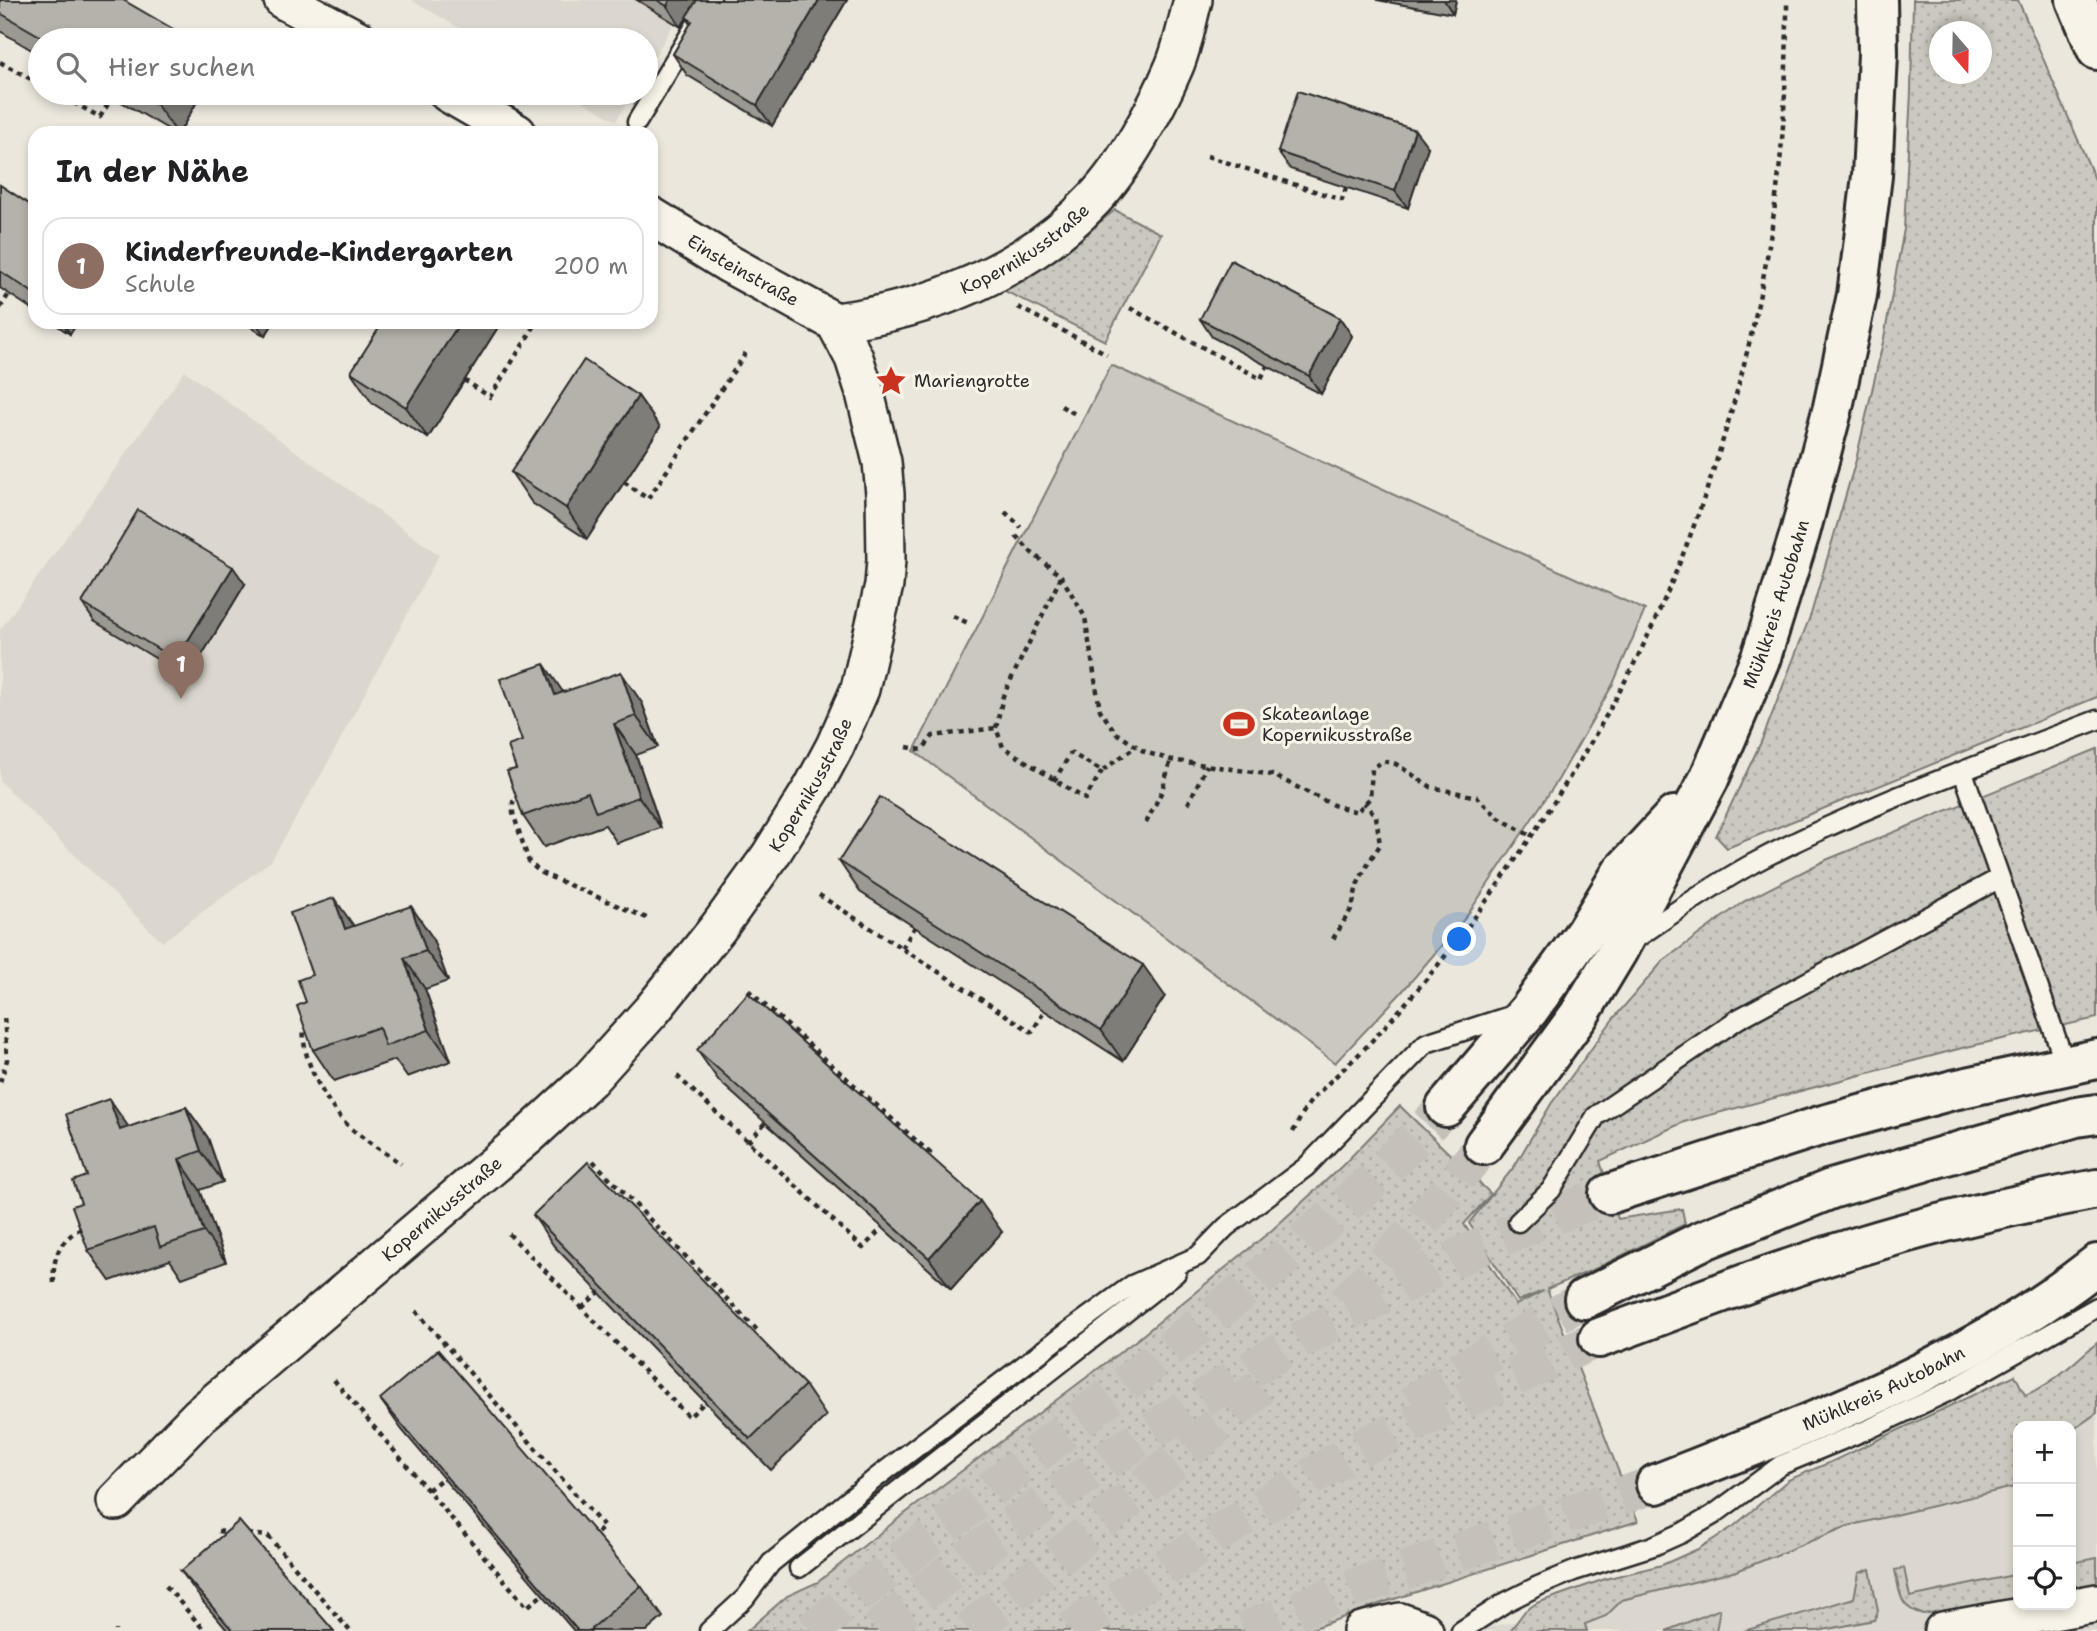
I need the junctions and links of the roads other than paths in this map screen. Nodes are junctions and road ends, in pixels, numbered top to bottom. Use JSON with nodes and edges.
{"nodes":[{"id":1,"x":283,"y":0,"type":"edge"},
{"id":2,"x":711,"y":0,"type":"edge"},
{"id":3,"x":1193,"y":0,"type":"edge"},
{"id":4,"x":1877,"y":0,"type":"edge"},
{"id":5,"x":2076,"y":0,"type":"edge"},
{"id":6,"x":336,"y":28,"type":"edge"},
{"id":7,"x":2097,"y":50,"type":"edge"},
{"id":8,"x":658,"y":87,"type":"edge"},
{"id":9,"x":469,"y":105,"type":"edge"},
{"id":10,"x":647,"y":105,"type":"edge"},
{"id":11,"x":637,"y":122,"type":"dead end"},
{"id":12,"x":505,"y":126,"type":"edge"},
{"id":13,"x":658,"y":220,"type":"edge"},
{"id":14,"x":835,"y":322,"type":"junction"},
{"id":15,"x":2097,"y":720,"type":"edge"},
{"id":16,"x":1963,"y":772,"type":"junction"},
{"id":17,"x":1709,"y":779,"type":"junction"},
{"id":18,"x":2000,"y":878,"type":"junction"},
{"id":19,"x":1617,"y":952,"type":"junction"},
{"id":20,"x":1529,"y":1010,"type":"junction"},
{"id":21,"x":2081,"y":1063,"type":"edge"},
{"id":22,"x":1446,"y":1107,"type":"tunnel mouth"},
{"id":23,"x":2087,"y":1115,"type":"edge"},
{"id":24,"x":1484,"y":1145,"type":"tunnel mouth"},
{"id":25,"x":2097,"y":1189,"type":"edge"},
{"id":26,"x":1609,"y":1194,"type":"tunnel mouth"},
{"id":27,"x":1518,"y":1222,"type":"dead end"},
{"id":28,"x":1198,"y":1256,"type":"junction"},
{"id":29,"x":2097,"y":1265,"type":"edge"},
{"id":30,"x":1584,"y":1299,"type":"tunnel mouth"},
{"id":31,"x":2097,"y":1307,"type":"edge"},
{"id":32,"x":1599,"y":1338,"type":"tunnel mouth"},
{"id":33,"x":1656,"y":1484,"type":"tunnel mouth"},
{"id":34,"x":116,"y":1501,"type":"dead end"},
{"id":35,"x":799,"y":1568,"type":"dead end"},
{"id":36,"x":2097,"y":1603,"type":"edge"},
{"id":37,"x":709,"y":1631,"type":"edge"},
{"id":38,"x":1362,"y":1631,"type":"edge"},
{"id":39,"x":1424,"y":1631,"type":"edge"},
{"id":40,"x":1461,"y":1631,"type":"edge"},
{"id":41,"x":1942,"y":1631,"type":"edge"}],
"edges":[{"from":1,"to":6,"type":"street"},
{"from":2,"to":8,"type":"lane"},
{"from":3,"to":14,"type":"street","name":"Kopernikusstraße"},
{"from":4,"to":17,"type":"highway","name":"Mühlkreis Autobahn"},
{"from":5,"to":7,"type":"highway"},
{"from":9,"to":12,"type":"street"},
{"from":10,"to":11,"type":"lane"},
{"from":13,"to":14,"type":"street","name":"Einsteinstraße"},
{"from":14,"to":34,"type":"street","name":"Kopernikusstraße"},
{"from":15,"to":16,"type":"lane"},
{"from":16,"to":18,"type":"lane"},
{"from":16,"to":19,"type":"lane"},
{"from":17,"to":19,"type":"highway","name":"Mühlkreis Autobahn"},
{"from":17,"to":20,"type":"highway"},
{"from":18,"to":21,"type":"lane"},
{"from":18,"to":27,"type":"lane"},
{"from":19,"to":24,"type":"highway","name":"Mühlkreis Autobahn"},
{"from":20,"to":22,"type":"highway"},
{"from":20,"to":28,"type":"lane"},
{"from":21,"to":26,"type":"highway"},
{"from":23,"to":30,"type":"highway"},
{"from":25,"to":32,"type":"highway"},
{"from":28,"to":35,"type":"lane"},
{"from":28,"to":37,"type":"lane"},
{"from":29,"to":33,"type":"highway","name":"Mühlkreis Autobahn"},
{"from":31,"to":40,"type":"lane"},
{"from":36,"to":41,"type":"street"},
{"from":38,"to":39,"type":"street"}]}
